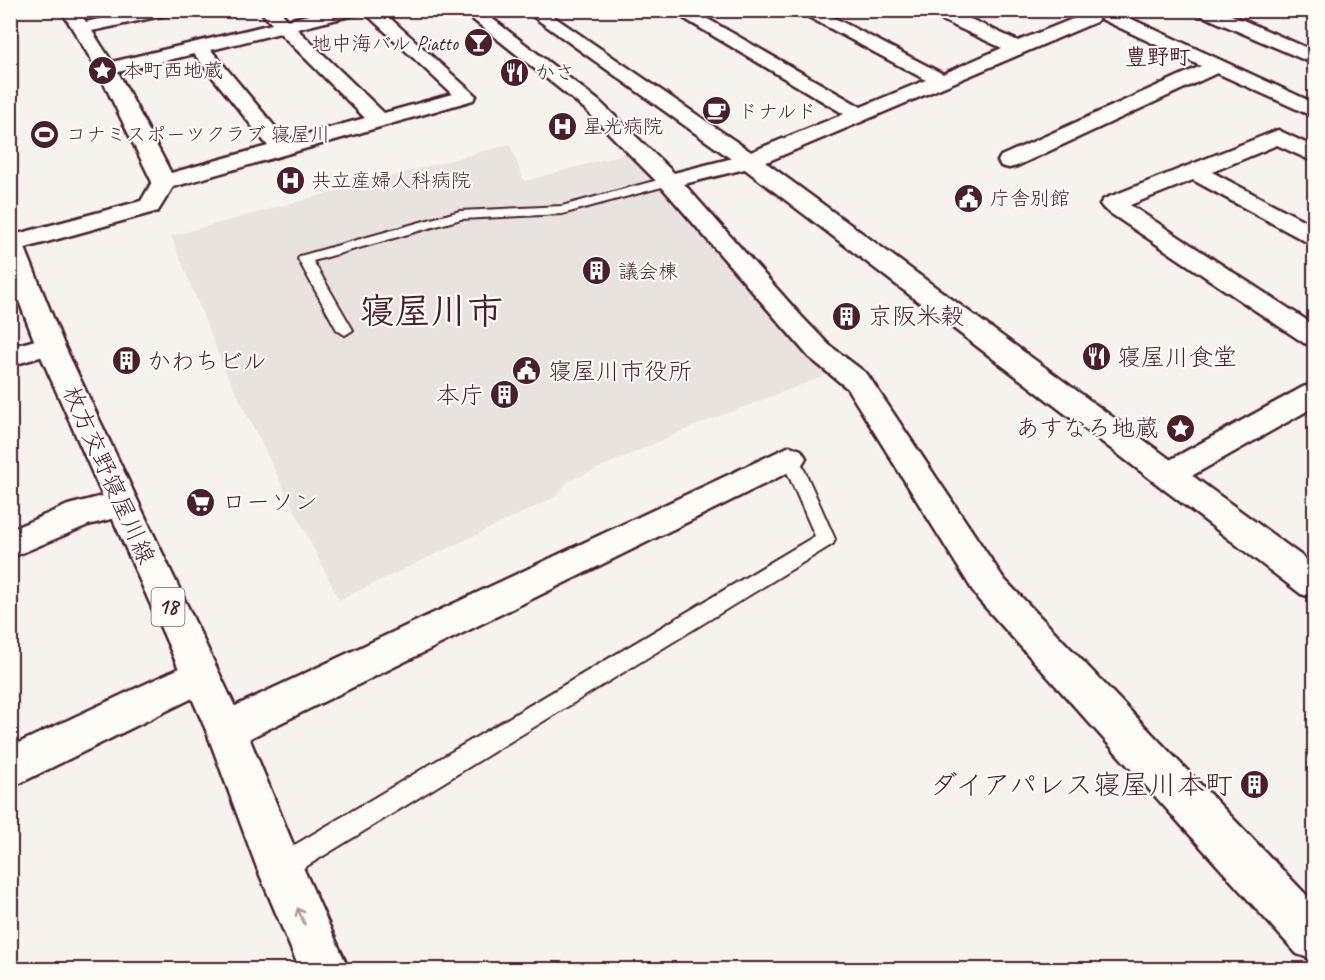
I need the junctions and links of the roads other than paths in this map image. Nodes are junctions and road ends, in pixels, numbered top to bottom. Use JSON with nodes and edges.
{"nodes":[{"id":1,"x":69,"y":10,"type":"edge"},
{"id":2,"x":164,"y":10,"type":"edge"},
{"id":3,"x":268,"y":10,"type":"edge"},
{"id":4,"x":352,"y":10,"type":"edge"},
{"id":5,"x":370,"y":10,"type":"edge"},
{"id":6,"x":469,"y":10,"type":"edge"},
{"id":7,"x":532,"y":10,"type":"edge"},
{"id":8,"x":678,"y":10,"type":"edge"},
{"id":9,"x":804,"y":10,"type":"edge"},
{"id":10,"x":935,"y":10,"type":"edge"},
{"id":11,"x":1072,"y":10,"type":"edge"},
{"id":12,"x":1204,"y":10,"type":"edge"},
{"id":13,"x":1102,"y":14,"type":"edge"},
{"id":14,"x":285,"y":27,"type":"junction"},
{"id":15,"x":82,"y":28,"type":"junction"},
{"id":16,"x":199,"y":47,"type":"junction"},
{"id":17,"x":1018,"y":48,"type":"junction"},
{"id":18,"x":1314,"y":58,"type":"edge"},
{"id":19,"x":1216,"y":66,"type":"junction"},
{"id":20,"x":107,"y":69,"type":"junction"},
{"id":21,"x":942,"y":81,"type":"junction"},
{"id":22,"x":1314,"y":111,"type":"edge"},
{"id":23,"x":860,"y":115,"type":"junction"},
{"id":24,"x":380,"y":121,"type":"junction"},
{"id":25,"x":282,"y":149,"type":"junction"},
{"id":26,"x":1314,"y":155,"type":"edge"},
{"id":27,"x":749,"y":161,"type":"junction"},
{"id":28,"x":1009,"y":161,"type":"dead end"},
{"id":29,"x":1194,"y":171,"type":"junction"},
{"id":30,"x":669,"y":181,"type":"junction"},
{"id":31,"x":164,"y":182,"type":"junction"},
{"id":32,"x":1314,"y":236,"type":"edge"},
{"id":33,"x":11,"y":244,"type":"edge"},
{"id":34,"x":345,"y":330,"type":"dead end"},
{"id":35,"x":1314,"y":337,"type":"edge"},
{"id":36,"x":50,"y":345,"type":"junction"},
{"id":37,"x":10,"y":357,"type":"edge"},
{"id":38,"x":1314,"y":394,"type":"edge"},
{"id":39,"x":790,"y":458,"type":"joint"},
{"id":40,"x":1168,"y":475,"type":"junction"},
{"id":41,"x":122,"y":504,"type":"junction"},
{"id":42,"x":10,"y":545,"type":"edge"},
{"id":43,"x":1314,"y":584,"type":"edge"},
{"id":44,"x":199,"y":676,"type":"junction"},
{"id":45,"x":226,"y":730,"type":"junction"},
{"id":46,"x":10,"y":768,"type":"edge"},
{"id":47,"x":280,"y":868,"type":"junction"},
{"id":48,"x":1314,"y":937,"type":"edge"},
{"id":49,"x":325,"y":969,"type":"edge"}],
"edges":[{"from":1,"to":15,"type":"street"},
{"from":2,"to":15,"type":"street"},
{"from":3,"to":14,"type":"street"},
{"from":4,"to":14,"type":"street"},
{"from":5,"to":24,"type":"street"},
{"from":6,"to":30,"type":"street"},
{"from":7,"to":27,"type":"street"},
{"from":8,"to":23,"type":"street"},
{"from":9,"to":21,"type":"street"},
{"from":10,"to":17,"type":"street"},
{"from":11,"to":13,"type":"street"},
{"from":12,"to":18,"type":"street"},
{"from":13,"to":17,"type":"street"},
{"from":13,"to":19,"type":"street"},
{"from":14,"to":16,"type":"street"},
{"from":14,"to":24,"type":"street"},
{"from":15,"to":20,"type":"street"},
{"from":16,"to":20,"type":"street"},
{"from":16,"to":25,"type":"street"},
{"from":17,"to":21,"type":"street"},
{"from":19,"to":22,"type":"street"},
{"from":19,"to":28,"type":"street"},
{"from":20,"to":31,"type":"street"},
{"from":21,"to":23,"type":"street"},
{"from":23,"to":27,"type":"street"},
{"from":24,"to":25,"type":"street"},
{"from":25,"to":31,"type":"street"},
{"from":26,"to":29,"type":"street"},
{"from":27,"to":30,"type":"street"},
{"from":27,"to":40,"type":"street"},
{"from":29,"to":32,"type":"street"},
{"from":29,"to":35,"type":"street"},
{"from":30,"to":34,"type":"lane"},
{"from":30,"to":48,"type":"street"},
{"from":31,"to":33,"type":"street"},
{"from":33,"to":36,"type":"street","name":"枚方交野寝屋川線","number":"18"},
{"from":36,"to":37,"type":"street"},
{"from":36,"to":41,"type":"street","name":"枚方交野寝屋川線","number":"18"},
{"from":38,"to":40,"type":"street"},
{"from":39,"to":45,"type":"street"},
{"from":39,"to":47,"type":"lane"},
{"from":40,"to":43,"type":"street"},
{"from":41,"to":42,"type":"street"},
{"from":41,"to":44,"type":"street","name":"枚方交野寝屋川線","number":"18"},
{"from":44,"to":45,"type":"street","name":"枚方交野寝屋川線","number":"18"},
{"from":44,"to":46,"type":"street"},
{"from":45,"to":47,"type":"street","name":"枚方交野寝屋川線","number":"18"},
{"from":49,"to":47,"type":"street","name":"枚方交野寝屋川線","number":"18","one_way":true}]}
